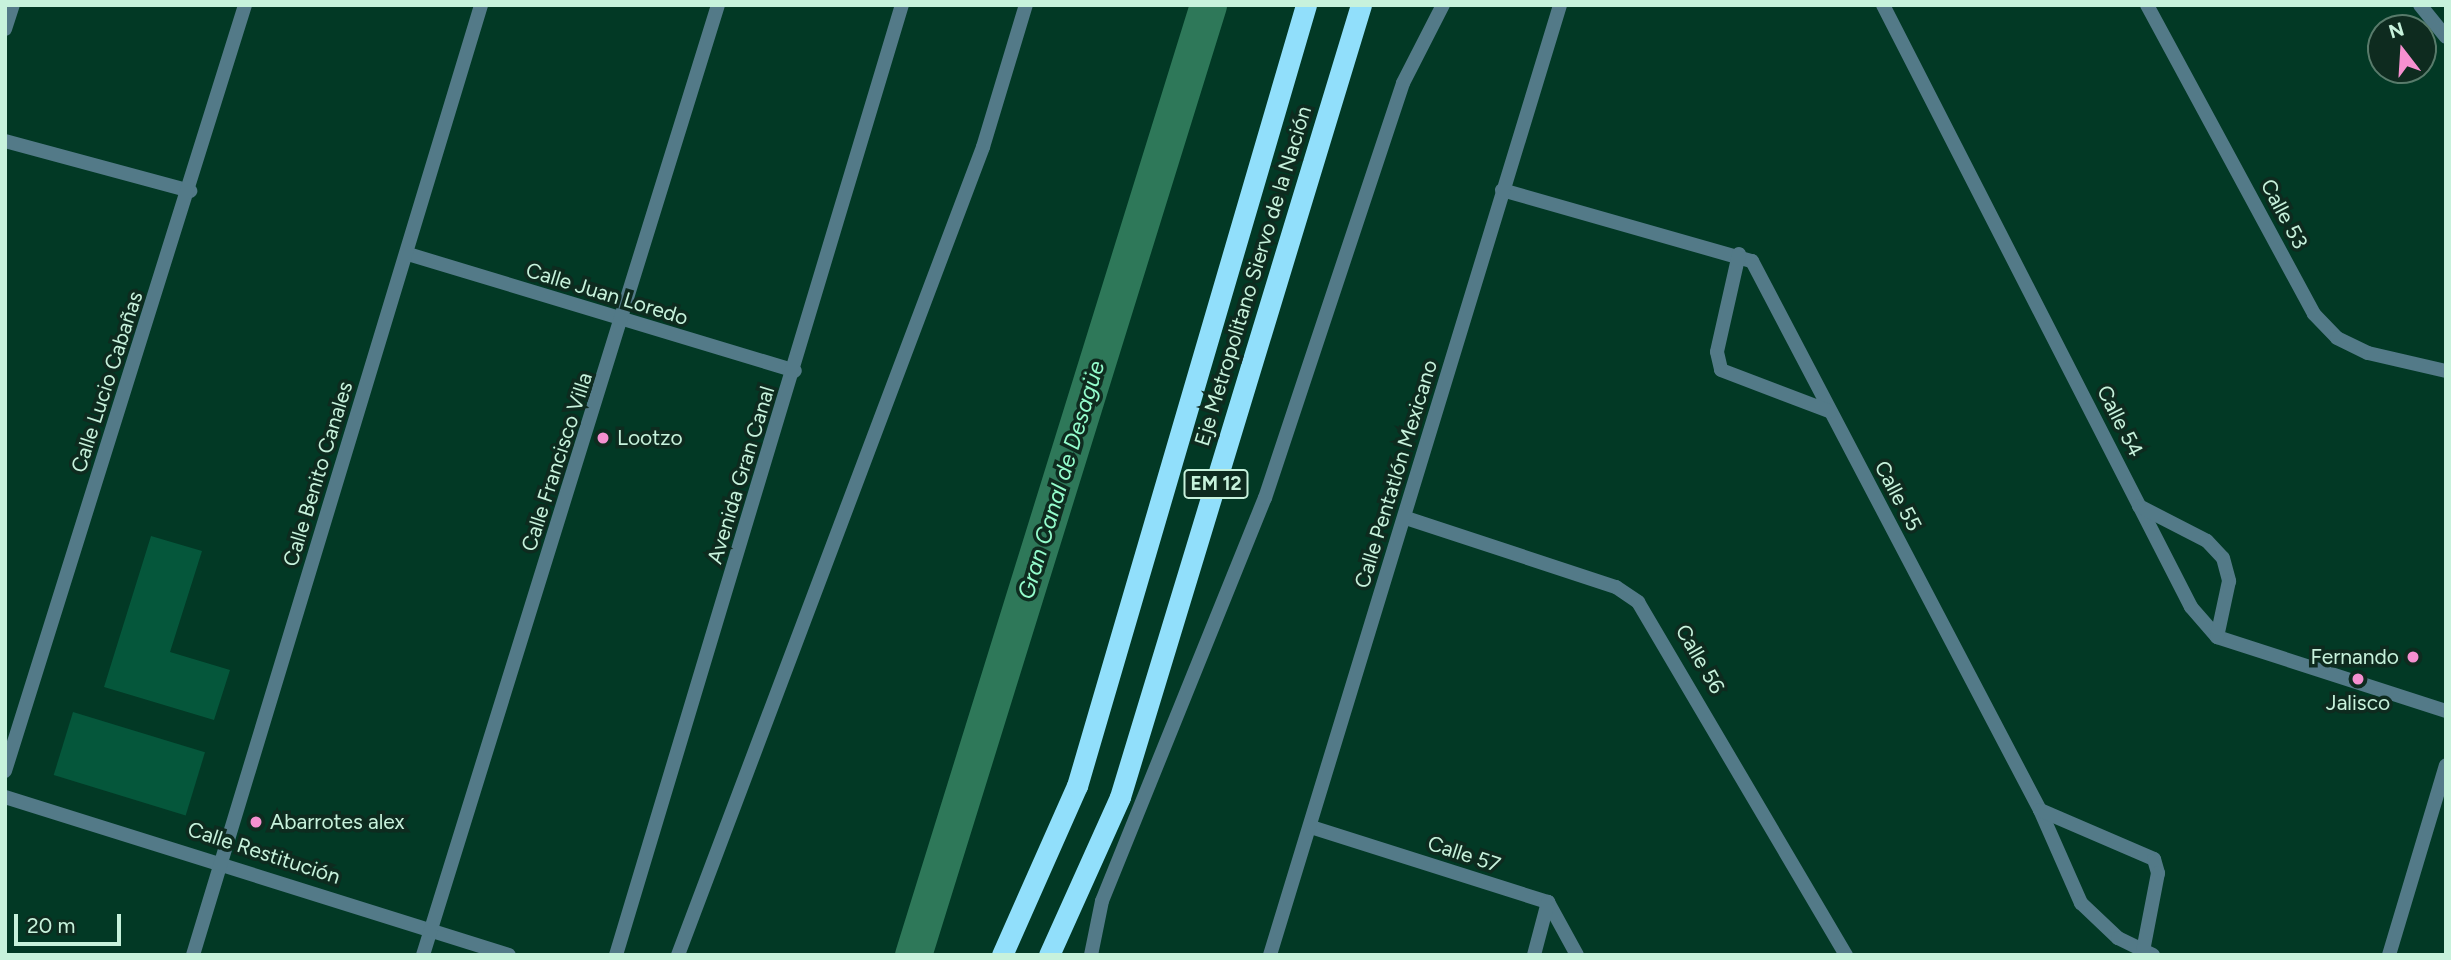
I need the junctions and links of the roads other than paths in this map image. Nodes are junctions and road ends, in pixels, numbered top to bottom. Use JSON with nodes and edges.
{"nodes":[{"id":1,"x":13,"y":5,"type":"edge"},
{"id":2,"x":246,"y":5,"type":"edge"},
{"id":3,"x":481,"y":5,"type":"edge"},
{"id":4,"x":718,"y":5,"type":"edge"},
{"id":5,"x":902,"y":5,"type":"edge"},
{"id":6,"x":1026,"y":5,"type":"edge"},
{"id":7,"x":1306,"y":5,"type":"edge"},
{"id":8,"x":1361,"y":5,"type":"edge"},
{"id":9,"x":1443,"y":5,"type":"edge"},
{"id":10,"x":1560,"y":5,"type":"edge"},
{"id":11,"x":1882,"y":5,"type":"edge"},
{"id":12,"x":2147,"y":5,"type":"edge"},
{"id":13,"x":2420,"y":5,"type":"edge"},
{"id":14,"x":5,"y":29,"type":"edge"},
{"id":15,"x":2446,"y":37,"type":"edge"},
{"id":16,"x":5,"y":141,"type":"edge"},
{"id":17,"x":1502,"y":190,"type":"junction"},
{"id":18,"x":190,"y":191,"type":"junction"},
{"id":19,"x":408,"y":254,"type":"junction"},
{"id":20,"x":1739,"y":254,"type":"junction"},
{"id":21,"x":623,"y":322,"type":"junction"},
{"id":22,"x":795,"y":371,"type":"junction"},
{"id":23,"x":2446,"y":371,"type":"edge"},
{"id":24,"x":1829,"y":411,"type":"junction"},
{"id":25,"x":2139,"y":506,"type":"junction"},
{"id":26,"x":1406,"y":518,"type":"junction"},
{"id":27,"x":2217,"y":637,"type":"junction"},
{"id":28,"x":2446,"y":711,"type":"edge"},
{"id":29,"x":2446,"y":765,"type":"edge"},
{"id":30,"x":5,"y":771,"type":"edge"},
{"id":31,"x":5,"y":797,"type":"edge"},
{"id":32,"x":2040,"y":810,"type":"junction"},
{"id":33,"x":1311,"y":827,"type":"junction"},
{"id":34,"x":221,"y":861,"type":"junction"},
{"id":35,"x":1548,"y":902,"type":"junction"},
{"id":36,"x":431,"y":929,"type":"junction"},
{"id":37,"x":2148,"y":953,"type":"edge"},
{"id":38,"x":193,"y":955,"type":"edge"},
{"id":39,"x":422,"y":955,"type":"edge"},
{"id":40,"x":509,"y":955,"type":"edge"},
{"id":41,"x":616,"y":955,"type":"edge"},
{"id":42,"x":678,"y":955,"type":"edge"},
{"id":43,"x":1002,"y":955,"type":"edge"},
{"id":44,"x":1049,"y":955,"type":"edge"},
{"id":45,"x":1091,"y":955,"type":"edge"},
{"id":46,"x":1270,"y":955,"type":"edge"},
{"id":47,"x":1534,"y":955,"type":"edge"},
{"id":48,"x":1577,"y":955,"type":"edge"},
{"id":49,"x":1846,"y":955,"type":"edge"},
{"id":50,"x":2389,"y":955,"type":"edge"}],
"edges":[{"from":1,"to":14,"type":"street"},
{"from":2,"to":18,"type":"street","name":"Calle Lucio Cabañas"},
{"from":3,"to":19,"type":"street","name":"Calle Benito Canales"},
{"from":4,"to":21,"type":"street","name":"Calle Francisco Villa"},
{"from":5,"to":22,"type":"street","name":"Avenida Gran Canal"},
{"from":6,"to":42,"type":"street"},
{"from":7,"to":43,"type":"highway","name":"Eje Metropolitano Siervo de la Nación","number":"EM 12"},
{"from":8,"to":44,"type":"highway","name":"Eje Metropolitano Siervo de la Nación","number":"EM 12"},
{"from":9,"to":45,"type":"street"},
{"from":10,"to":17,"type":"street","name":"Calle Pentatlón Mexicano"},
{"from":11,"to":25,"type":"street","name":"Calle 54"},
{"from":12,"to":23,"type":"street","name":"Calle 53"},
{"from":13,"to":15,"type":"street"},
{"from":16,"to":18,"type":"street"},
{"from":17,"to":20,"type":"street","name":"Calle 55"},
{"from":17,"to":26,"type":"street","name":"Calle Pentatlón Mexicano"},
{"from":18,"to":30,"type":"street","name":"Calle Lucio Cabañas"},
{"from":19,"to":21,"type":"street","name":"Calle Juan Loredo"},
{"from":19,"to":34,"type":"street","name":"Calle Benito Canales"},
{"from":20,"to":24,"type":"street","name":"Calle 55"},
{"from":20,"to":24,"type":"street"},
{"from":21,"to":22,"type":"street","name":"Calle Juan Loredo"},
{"from":21,"to":36,"type":"street","name":"Calle Francisco Villa"},
{"from":22,"to":41,"type":"street","name":"Avenida Gran Canal"},
{"from":24,"to":32,"type":"street","name":"Calle 55"},
{"from":25,"to":27,"type":"street","name":"Calle 54"},
{"from":25,"to":27,"type":"street"},
{"from":26,"to":33,"type":"street","name":"Calle Pentatlón Mexicano"},
{"from":26,"to":49,"type":"street","name":"Calle 56"},
{"from":27,"to":28,"type":"street"},
{"from":29,"to":50,"type":"street"},
{"from":31,"to":34,"type":"street","name":"Calle Restitución"},
{"from":32,"to":37,"type":"street","name":"Calle 55"},
{"from":32,"to":37,"type":"street"},
{"from":33,"to":35,"type":"street","name":"Calle 57"},
{"from":33,"to":46,"type":"street","name":"Calle Pentatlón Mexicano"},
{"from":34,"to":36,"type":"street","name":"Calle Restitución"},
{"from":34,"to":38,"type":"street","name":"Calle Benito Canales"},
{"from":35,"to":47,"type":"street"},
{"from":35,"to":48,"type":"street"},
{"from":36,"to":39,"type":"street","name":"Calle Francisco Villa"},
{"from":36,"to":40,"type":"street","name":"Calle Restitución"}]}
